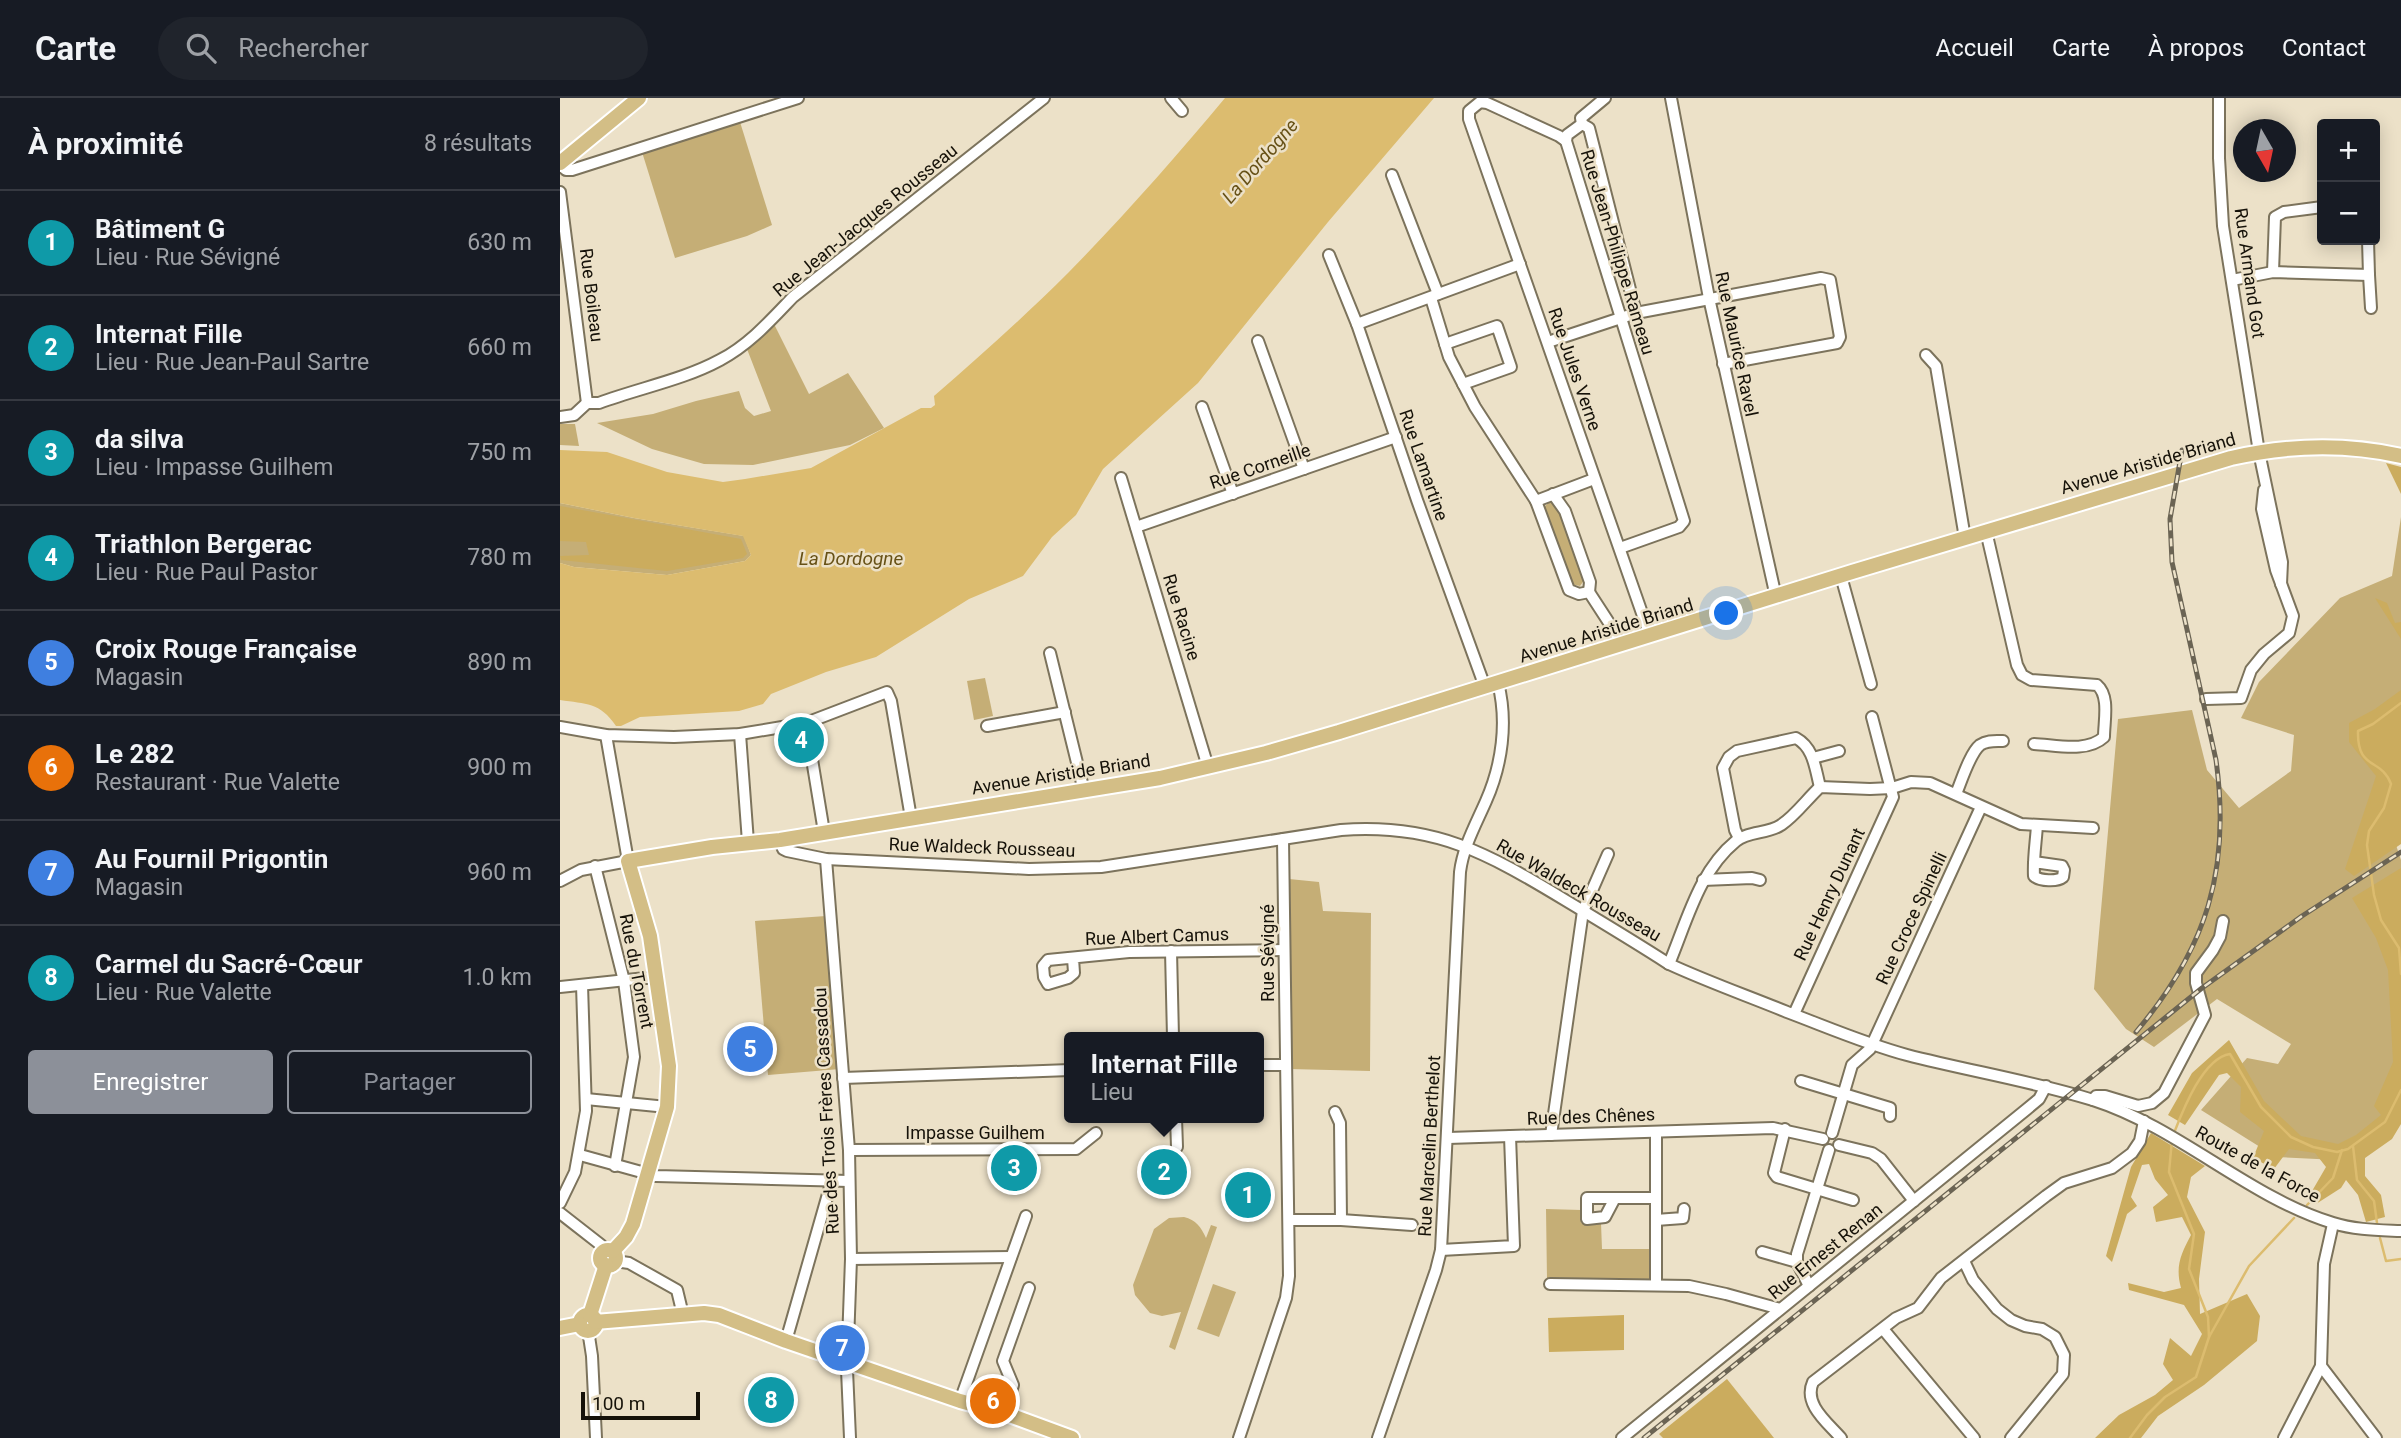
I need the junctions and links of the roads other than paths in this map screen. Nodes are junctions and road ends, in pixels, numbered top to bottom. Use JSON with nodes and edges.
{"nodes":[{"id":1,"x":638,"y":98,"type":"edge"},
{"id":2,"x":798,"y":98,"type":"edge"},
{"id":3,"x":1044,"y":98,"type":"edge"},
{"id":4,"x":1171,"y":98,"type":"edge"},
{"id":5,"x":1605,"y":98,"type":"edge"},
{"id":6,"x":1671,"y":98,"type":"edge"},
{"id":7,"x":2219,"y":98,"type":"edge"},
{"id":8,"x":1494,"y":102,"type":"edge"},
{"id":9,"x":1182,"y":111,"type":"dead end"},
{"id":10,"x":1582,"y":124,"type":"junction"},
{"id":11,"x":1566,"y":141,"type":"junction"},
{"id":12,"x":560,"y":164,"type":"edge"},
{"id":13,"x":1392,"y":175,"type":"dead end"},
{"id":14,"x":560,"y":192,"type":"edge"},
{"id":15,"x":2317,"y":208,"type":"edge"},
{"id":16,"x":2368,"y":245,"type":"edge"},
{"id":17,"x":1329,"y":255,"type":"dead end"},
{"id":18,"x":1520,"y":264,"type":"junction"},
{"id":19,"x":2273,"y":272,"type":"junction"},
{"id":20,"x":2369,"y":275,"type":"junction"},
{"id":21,"x":2232,"y":280,"type":"junction"},
{"id":22,"x":1435,"y":296,"type":"junction"},
{"id":23,"x":1709,"y":298,"type":"junction"},
{"id":24,"x":2371,"y":308,"type":"dead end"},
{"id":25,"x":1636,"y":313,"type":"junction"},
{"id":26,"x":1620,"y":318,"type":"junction"},
{"id":27,"x":1357,"y":324,"type":"junction"},
{"id":28,"x":1258,"y":341,"type":"dead end"},
{"id":29,"x":1548,"y":342,"type":"junction"},
{"id":30,"x":1445,"y":344,"type":"junction"},
{"id":31,"x":1926,"y":355,"type":"dead end"},
{"id":32,"x":1723,"y":364,"type":"junction"},
{"id":33,"x":1463,"y":384,"type":"junction"},
{"id":34,"x":587,"y":403,"type":"junction"},
{"id":35,"x":1202,"y":407,"type":"dead end"},
{"id":36,"x":560,"y":417,"type":"edge"},
{"id":37,"x":1396,"y":437,"type":"junction"},
{"id":38,"x":2259,"y":452,"type":"junction"},
{"id":39,"x":2396,"y":455,"type":"edge"},
{"id":40,"x":1304,"y":469,"type":"junction"},
{"id":41,"x":1121,"y":478,"type":"dead end"},
{"id":42,"x":1594,"y":479,"type":"junction"},
{"id":43,"x":1233,"y":494,"type":"junction"},
{"id":44,"x":1553,"y":494,"type":"junction"},
{"id":45,"x":1536,"y":501,"type":"junction"},
{"id":46,"x":1136,"y":527,"type":"junction"},
{"id":47,"x":1986,"y":531,"type":"junction"},
{"id":48,"x":1965,"y":538,"type":"junction"},
{"id":49,"x":1620,"y":548,"type":"junction"},
{"id":50,"x":1841,"y":576,"type":"junction"},
{"id":51,"x":1589,"y":592,"type":"junction"},
{"id":52,"x":1776,"y":597,"type":"junction"},
{"id":53,"x":1650,"y":636,"type":"junction"},
{"id":54,"x":1619,"y":646,"type":"junction"},
{"id":55,"x":1051,"y":653,"type":"dead end"},
{"id":56,"x":1871,"y":684,"type":"dead end"},
{"id":57,"x":1491,"y":685,"type":"junction"},
{"id":58,"x":2206,"y":699,"type":"dead end"},
{"id":59,"x":1065,"y":712,"type":"junction"},
{"id":60,"x":1872,"y":718,"type":"dead end"},
{"id":61,"x":806,"y":723,"type":"junction"},
{"id":62,"x":987,"y":726,"type":"dead end"},
{"id":63,"x":560,"y":727,"type":"edge"},
{"id":64,"x":740,"y":734,"type":"junction"},
{"id":65,"x":606,"y":736,"type":"junction"},
{"id":66,"x":2003,"y":741,"type":"dead end"},
{"id":67,"x":2034,"y":744,"type":"dead end"},
{"id":68,"x":1839,"y":751,"type":"dead end"},
{"id":69,"x":1813,"y":758,"type":"junction"},
{"id":70,"x":1208,"y":766,"type":"junction"},
{"id":71,"x":1820,"y":787,"type":"junction"},
{"id":72,"x":1892,"y":788,"type":"junction"},
{"id":73,"x":1084,"y":791,"type":"junction"},
{"id":74,"x":1956,"y":794,"type":"junction"},
{"id":75,"x":1981,"y":807,"type":"junction"},
{"id":76,"x":911,"y":818,"type":"junction"},
{"id":77,"x":2037,"y":825,"type":"junction"},
{"id":78,"x":2093,"y":828,"type":"dead end"},
{"id":79,"x":824,"y":832,"type":"junction"},
{"id":80,"x":1738,"y":838,"type":"junction"},
{"id":81,"x":1283,"y":839,"type":"junction"},
{"id":82,"x":780,"y":840,"type":"junction"},
{"id":83,"x":748,"y":842,"type":"junction"},
{"id":84,"x":1467,"y":848,"type":"junction"},
{"id":85,"x":1608,"y":854,"type":"dead end"},
{"id":86,"x":826,"y":859,"type":"junction"},
{"id":87,"x":628,"y":861,"type":"junction"},
{"id":88,"x":2034,"y":862,"type":"dead end"},
{"id":89,"x":595,"y":866,"type":"junction"},
{"id":90,"x":1703,"y":880,"type":"junction"},
{"id":91,"x":1760,"y":880,"type":"dead end"},
{"id":92,"x":560,"y":881,"type":"edge"},
{"id":93,"x":1583,"y":911,"type":"junction"},
{"id":94,"x":2223,"y":921,"type":"dead end"},
{"id":95,"x":1284,"y":950,"type":"junction"},
{"id":96,"x":1171,"y":951,"type":"junction"},
{"id":97,"x":1073,"y":958,"type":"dead end"},
{"id":98,"x":1669,"y":964,"type":"junction"},
{"id":99,"x":655,"y":977,"type":"junction"},
{"id":100,"x":624,"y":981,"type":"junction"},
{"id":101,"x":582,"y":985,"type":"junction"},
{"id":102,"x":560,"y":987,"type":"edge"},
{"id":103,"x":1794,"y":1014,"type":"junction"},
{"id":104,"x":1173,"y":1032,"type":"edge"},
{"id":105,"x":1872,"y":1043,"type":"junction"},
{"id":106,"x":1264,"y":1065,"type":"edge"},
{"id":107,"x":1286,"y":1065,"type":"junction"},
{"id":108,"x":1064,"y":1070,"type":"edge"},
{"id":109,"x":844,"y":1078,"type":"junction"},
{"id":110,"x":1801,"y":1081,"type":"dead end"},
{"id":111,"x":2046,"y":1086,"type":"junction"},
{"id":112,"x":1844,"y":1094,"type":"junction"},
{"id":113,"x":586,"y":1099,"type":"junction"},
{"id":114,"x":2093,"y":1100,"type":"junction"},
{"id":115,"x":626,"y":1103,"type":"junction"},
{"id":116,"x":667,"y":1107,"type":"junction"},
{"id":117,"x":1335,"y":1112,"type":"dead end"},
{"id":118,"x":1890,"y":1116,"type":"dead end"},
{"id":119,"x":2144,"y":1121,"type":"junction"},
{"id":120,"x":1176,"y":1123,"type":"edge"},
{"id":121,"x":1785,"y":1129,"type":"junction"},
{"id":122,"x":1656,"y":1132,"type":"junction"},
{"id":123,"x":1096,"y":1133,"type":"dead end"},
{"id":124,"x":1550,"y":1135,"type":"junction"},
{"id":125,"x":1510,"y":1136,"type":"junction"},
{"id":126,"x":1448,"y":1138,"type":"junction"},
{"id":127,"x":1831,"y":1142,"type":"junction"},
{"id":128,"x":1177,"y":1147,"type":"dead end"},
{"id":129,"x":849,"y":1150,"type":"junction"},
{"id":130,"x":580,"y":1156,"type":"junction"},
{"id":131,"x":615,"y":1166,"type":"junction"},
{"id":132,"x":647,"y":1175,"type":"junction"},
{"id":133,"x":832,"y":1180,"type":"junction"},
{"id":134,"x":849,"y":1181,"type":"junction"},
{"id":135,"x":1817,"y":1189,"type":"junction"},
{"id":136,"x":1615,"y":1198,"type":"dead end"},
{"id":137,"x":1656,"y":1198,"type":"junction"},
{"id":138,"x":1853,"y":1200,"type":"dead end"},
{"id":139,"x":1914,"y":1201,"type":"junction"},
{"id":140,"x":560,"y":1203,"type":"edge"},
{"id":141,"x":1684,"y":1209,"type":"dead end"},
{"id":142,"x":560,"y":1213,"type":"edge"},
{"id":143,"x":1026,"y":1216,"type":"dead end"},
{"id":144,"x":1289,"y":1220,"type":"junction"},
{"id":145,"x":1340,"y":1220,"type":"junction"},
{"id":146,"x":1656,"y":1220,"type":"junction"},
{"id":147,"x":2333,"y":1224,"type":"junction"},
{"id":148,"x":1412,"y":1225,"type":"dead end"},
{"id":149,"x":2401,"y":1231,"type":"edge"},
{"id":150,"x":1441,"y":1250,"type":"junction"},
{"id":151,"x":1762,"y":1252,"type":"dead end"},
{"id":152,"x":609,"y":1257,"type":"junction"},
{"id":153,"x":1011,"y":1257,"type":"junction"},
{"id":154,"x":851,"y":1259,"type":"junction"},
{"id":155,"x":1964,"y":1261,"type":"junction"},
{"id":156,"x":1797,"y":1262,"type":"junction"},
{"id":157,"x":1550,"y":1284,"type":"dead end"},
{"id":158,"x":1656,"y":1284,"type":"junction"},
{"id":159,"x":1809,"y":1286,"type":"junction"},
{"id":160,"x":1029,"y":1288,"type":"dead end"},
{"id":161,"x":1780,"y":1309,"type":"junction"},
{"id":162,"x":683,"y":1315,"type":"junction"},
{"id":163,"x":588,"y":1323,"type":"junction"},
{"id":164,"x":560,"y":1328,"type":"edge"},
{"id":165,"x":1883,"y":1329,"type":"junction"},
{"id":166,"x":786,"y":1341,"type":"junction"},
{"id":167,"x":847,"y":1362,"type":"junction"},
{"id":168,"x":2321,"y":1366,"type":"junction"},
{"id":169,"x":960,"y":1401,"type":"junction"},
{"id":170,"x":982,"y":1408,"type":"junction"},
{"id":171,"x":1004,"y":1413,"type":"junction"},
{"id":172,"x":596,"y":1438,"type":"edge"},
{"id":173,"x":849,"y":1438,"type":"edge"},
{"id":174,"x":1057,"y":1438,"type":"edge"},
{"id":175,"x":1072,"y":1438,"type":"edge"},
{"id":176,"x":1239,"y":1438,"type":"edge"},
{"id":177,"x":1378,"y":1438,"type":"edge"},
{"id":178,"x":1622,"y":1438,"type":"edge"},
{"id":179,"x":1841,"y":1438,"type":"edge"},
{"id":180,"x":1974,"y":1438,"type":"edge"},
{"id":181,"x":2011,"y":1438,"type":"edge"},
{"id":182,"x":2284,"y":1438,"type":"edge"},
{"id":183,"x":2376,"y":1438,"type":"edge"}],
"edges":[{"from":1,"to":12,"type":"main road"},
{"from":2,"to":12,"type":"street"},
{"from":3,"to":34,"type":"street","name":"Rue Jean-Jacques Rousseau"},
{"from":4,"to":9,"type":"street"},
{"from":5,"to":10,"type":"street"},
{"from":6,"to":23,"type":"street","name":"Rue Maurice Ravel"},
{"from":7,"to":21,"type":"street","name":"Rue Armand Got"},
{"from":8,"to":11,"type":"street"},
{"from":8,"to":18,"type":"street","name":"Rue Jules Verne"},
{"from":10,"to":11,"type":"street","name":"Rue Jean-Philippe Rameau"},
{"from":10,"to":25,"type":"street","name":"Rue Jean-Philippe Rameau"},
{"from":11,"to":26,"type":"street","name":"Rue Jean-Philippe Rameau"},
{"from":13,"to":22,"type":"street"},
{"from":14,"to":34,"type":"street","name":"Rue Boileau"},
{"from":15,"to":19,"type":"street"},
{"from":16,"to":20,"type":"street"},
{"from":17,"to":27,"type":"street","name":"Rue Lamartine"},
{"from":18,"to":22,"type":"street"},
{"from":18,"to":29,"type":"street","name":"Rue Jules Verne"},
{"from":19,"to":20,"type":"street"},
{"from":19,"to":21,"type":"street"},
{"from":20,"to":24,"type":"street"},
{"from":21,"to":38,"type":"street","name":"Rue Armand Got"},
{"from":22,"to":27,"type":"street"},
{"from":22,"to":30,"type":"street"},
{"from":23,"to":25,"type":"street"},
{"from":23,"to":32,"type":"street","name":"Rue Maurice Ravel"},
{"from":23,"to":32,"type":"street"},
{"from":25,"to":26,"type":"street"},
{"from":26,"to":29,"type":"street"},
{"from":26,"to":49,"type":"street","name":"Rue Jean-Philippe Rameau"},
{"from":27,"to":37,"type":"street","name":"Rue Lamartine"},
{"from":28,"to":40,"type":"street"},
{"from":29,"to":42,"type":"street","name":"Rue Jules Verne"},
{"from":30,"to":33,"type":"street"},
{"from":30,"to":33,"type":"street"},
{"from":31,"to":48,"type":"street"},
{"from":32,"to":52,"type":"street","name":"Rue Maurice Ravel"},
{"from":33,"to":45,"type":"street"},
{"from":34,"to":36,"type":"street","name":"Rue Jean-Jacques Rousseau"},
{"from":35,"to":43,"type":"street"},
{"from":37,"to":40,"type":"street","name":"Rue Corneille"},
{"from":37,"to":57,"type":"street","name":"Rue Lamartine"},
{"from":38,"to":39,"type":"main road","name":"Avenue Aristide Briand"},
{"from":38,"to":47,"type":"main road","name":"Avenue Aristide Briand"},
{"from":38,"to":58,"type":"street","name":"Rue Armand Got"},
{"from":40,"to":43,"type":"street","name":"Rue Corneille"},
{"from":41,"to":46,"type":"street","name":"Rue Racine"},
{"from":42,"to":44,"type":"street"},
{"from":42,"to":49,"type":"street","name":"Rue Jules Verne"},
{"from":43,"to":46,"type":"street","name":"Rue Corneille"},
{"from":44,"to":45,"type":"street"},
{"from":44,"to":51,"type":"street"},
{"from":45,"to":51,"type":"street"},
{"from":46,"to":70,"type":"street","name":"Rue Racine"},
{"from":47,"to":48,"type":"main road","name":"Avenue Aristide Briand"},
{"from":47,"to":67,"type":"street"},
{"from":48,"to":50,"type":"main road","name":"Avenue Aristide Briand"},
{"from":49,"to":53,"type":"street","name":"Rue Jules Verne"},
{"from":50,"to":52,"type":"main road","name":"Avenue Aristide Briand"},
{"from":50,"to":56,"type":"street"},
{"from":51,"to":54,"type":"street"},
{"from":52,"to":53,"type":"main road","name":"Avenue Aristide Briand"},
{"from":53,"to":54,"type":"main road","name":"Avenue Aristide Briand"},
{"from":54,"to":57,"type":"main road","name":"Avenue Aristide Briand"},
{"from":55,"to":59,"type":"street"},
{"from":57,"to":70,"type":"main road","name":"Avenue Aristide Briand"},
{"from":57,"to":84,"type":"street","name":"Rue Lamartine"},
{"from":59,"to":62,"type":"street"},
{"from":59,"to":73,"type":"street"},
{"from":60,"to":72,"type":"street"},
{"from":61,"to":64,"type":"street"},
{"from":61,"to":76,"type":"street"},
{"from":61,"to":79,"type":"street"},
{"from":63,"to":65,"type":"street"},
{"from":64,"to":65,"type":"street"},
{"from":64,"to":83,"type":"street"},
{"from":65,"to":87,"type":"street"},
{"from":66,"to":74,"type":"street"},
{"from":68,"to":69,"type":"street"},
{"from":69,"to":71,"type":"street"},
{"from":69,"to":80,"type":"street"},
{"from":70,"to":73,"type":"main road","name":"Avenue Aristide Briand"},
{"from":71,"to":72,"type":"street"},
{"from":71,"to":80,"type":"street"},
{"from":72,"to":74,"type":"street"},
{"from":72,"to":103,"type":"street","name":"Rue Henry Dunant"},
{"from":73,"to":76,"type":"main road","name":"Avenue Aristide Briand"},
{"from":74,"to":75,"type":"street"},
{"from":75,"to":77,"type":"street"},
{"from":75,"to":105,"type":"street","name":"Rue Croce Spinelli"},
{"from":76,"to":79,"type":"main road","name":"Avenue Aristide Briand"},
{"from":77,"to":78,"type":"street"},
{"from":77,"to":88,"type":"street"},
{"from":79,"to":82,"type":"main road","name":"Avenue Aristide Briand"},
{"from":80,"to":90,"type":"street"},
{"from":81,"to":84,"type":"street","name":"Rue Waldeck Rousseau"},
{"from":81,"to":86,"type":"street","name":"Rue Waldeck Rousseau"},
{"from":81,"to":95,"type":"street","name":"Rue Sévigné"},
{"from":82,"to":83,"type":"main road","name":"Avenue Aristide Briand"},
{"from":82,"to":86,"type":"street","name":"Rue Waldeck Rousseau"},
{"from":83,"to":87,"type":"main road","name":"Avenue Aristide Briand"},
{"from":84,"to":93,"type":"street","name":"Rue Waldeck Rousseau"},
{"from":84,"to":126,"type":"street","name":"Rue Marcelin Berthelot"},
{"from":85,"to":93,"type":"street"},
{"from":86,"to":109,"type":"street","name":"Rue des Trois Frères Cassadou"},
{"from":87,"to":89,"type":"street"},
{"from":87,"to":99,"type":"main road"},
{"from":89,"to":92,"type":"street"},
{"from":89,"to":100,"type":"street","name":"Rue du Torrent"},
{"from":90,"to":91,"type":"street"},
{"from":90,"to":98,"type":"street"},
{"from":93,"to":98,"type":"street","name":"Rue Waldeck Rousseau"},
{"from":93,"to":124,"type":"street"},
{"from":94,"to":114,"type":"street"},
{"from":95,"to":96,"type":"street","name":"Rue Albert Camus"},
{"from":95,"to":107,"type":"street","name":"Rue Sévigné"},
{"from":96,"to":97,"type":"street","name":"Rue Albert Camus"},
{"from":96,"to":104,"type":"street"},
{"from":98,"to":103,"type":"street","name":"Rue Waldeck Rousseau"},
{"from":99,"to":100,"type":"street"},
{"from":99,"to":116,"type":"main road"},
{"from":100,"to":101,"type":"street"},
{"from":100,"to":115,"type":"street","name":"Rue du Torrent"},
{"from":101,"to":102,"type":"street"},
{"from":101,"to":113,"type":"street"},
{"from":103,"to":105,"type":"street","name":"Rue Waldeck Rousseau"},
{"from":105,"to":111,"type":"street","name":"Rue Waldeck Rousseau"},
{"from":105,"to":112,"type":"street","name":"Rue Croce Spinelli"},
{"from":106,"to":107,"type":"street"},
{"from":107,"to":144,"type":"street","name":"Rue Sévigné"},
{"from":108,"to":109,"type":"street"},
{"from":109,"to":129,"type":"street","name":"Rue des Trois Frères Cassadou"},
{"from":110,"to":112,"type":"street"},
{"from":111,"to":114,"type":"street","name":"Rue Waldeck Rousseau"},
{"from":111,"to":139,"type":"street","name":"Rue Ernest Renan"},
{"from":112,"to":118,"type":"street"},
{"from":112,"to":127,"type":"street","name":"Rue Croce Spinelli"},
{"from":113,"to":115,"type":"street"},
{"from":113,"to":130,"type":"street"},
{"from":114,"to":119,"type":"street","name":"Route de la Force"},
{"from":115,"to":116,"type":"street"},
{"from":115,"to":131,"type":"street","name":"Rue du Torrent"},
{"from":116,"to":132,"type":"main road"},
{"from":117,"to":145,"type":"street"},
{"from":119,"to":147,"type":"street","name":"Route de la Force"},
{"from":119,"to":155,"type":"street"},
{"from":120,"to":128,"type":"street"},
{"from":121,"to":122,"type":"street","name":"Rue des Chênes"},
{"from":121,"to":127,"type":"street","name":"Rue des Chênes"},
{"from":121,"to":135,"type":"street"},
{"from":122,"to":124,"type":"street","name":"Rue des Chênes"},
{"from":122,"to":137,"type":"street"},
{"from":123,"to":129,"type":"street","name":"Impasse Guilhem"},
{"from":124,"to":125,"type":"street","name":"Rue des Chênes"},
{"from":125,"to":126,"type":"street","name":"Rue des Chênes"},
{"from":125,"to":150,"type":"street"},
{"from":126,"to":150,"type":"street","name":"Rue Marcelin Berthelot"},
{"from":127,"to":135,"type":"street","name":"Rue Croce Spinelli"},
{"from":127,"to":139,"type":"street","name":"Rue des Chênes"},
{"from":129,"to":134,"type":"street","name":"Rue des Trois Frères Cassadou"},
{"from":130,"to":131,"type":"street"},
{"from":130,"to":140,"type":"street"},
{"from":131,"to":132,"type":"street"},
{"from":132,"to":133,"type":"street"},
{"from":132,"to":152,"type":"main road"},
{"from":133,"to":134,"type":"street"},
{"from":133,"to":166,"type":"street"},
{"from":134,"to":154,"type":"street","name":"Rue des Trois Frères Cassadou"},
{"from":135,"to":138,"type":"street"},
{"from":135,"to":156,"type":"street","name":"Rue Croce Spinelli"},
{"from":136,"to":137,"type":"street"},
{"from":137,"to":146,"type":"street"},
{"from":139,"to":159,"type":"street","name":"Rue Ernest Renan"},
{"from":141,"to":146,"type":"street"},
{"from":142,"to":152,"type":"street"},
{"from":143,"to":153,"type":"street"},
{"from":144,"to":145,"type":"street"},
{"from":144,"to":176,"type":"street","name":"Rue Sévigné"},
{"from":145,"to":148,"type":"street"},
{"from":146,"to":158,"type":"street"},
{"from":147,"to":149,"type":"street","name":"Route de la Force"},
{"from":147,"to":168,"type":"street"},
{"from":150,"to":177,"type":"street","name":"Rue Marcelin Berthelot"},
{"from":151,"to":156,"type":"street"},
{"from":152,"to":162,"type":"street"},
{"from":152,"to":163,"type":"main road"},
{"from":153,"to":154,"type":"street"},
{"from":153,"to":169,"type":"street"},
{"from":154,"to":167,"type":"street","name":"Rue des Trois Frères Cassadou"},
{"from":155,"to":165,"type":"street"},
{"from":155,"to":181,"type":"street"},
{"from":156,"to":159,"type":"street"},
{"from":157,"to":158,"type":"street"},
{"from":158,"to":161,"type":"street"},
{"from":159,"to":161,"type":"street","name":"Rue Ernest Renan"},
{"from":160,"to":171,"type":"street"},
{"from":161,"to":178,"type":"street","name":"Rue Ernest Renan"},
{"from":162,"to":163,"type":"main road"},
{"from":162,"to":166,"type":"main road"},
{"from":163,"to":164,"type":"main road"},
{"from":163,"to":172,"type":"street"},
{"from":165,"to":179,"type":"street"},
{"from":165,"to":180,"type":"street"},
{"from":166,"to":167,"type":"main road"},
{"from":167,"to":169,"type":"main road"},
{"from":167,"to":173,"type":"street","name":"Rue des Trois Frères Cassadou"},
{"from":168,"to":182,"type":"street"},
{"from":168,"to":183,"type":"street"},
{"from":169,"to":170,"type":"main road"},
{"from":170,"to":171,"type":"main road"},
{"from":170,"to":174,"type":"main road"},
{"from":171,"to":175,"type":"main road"}]}
